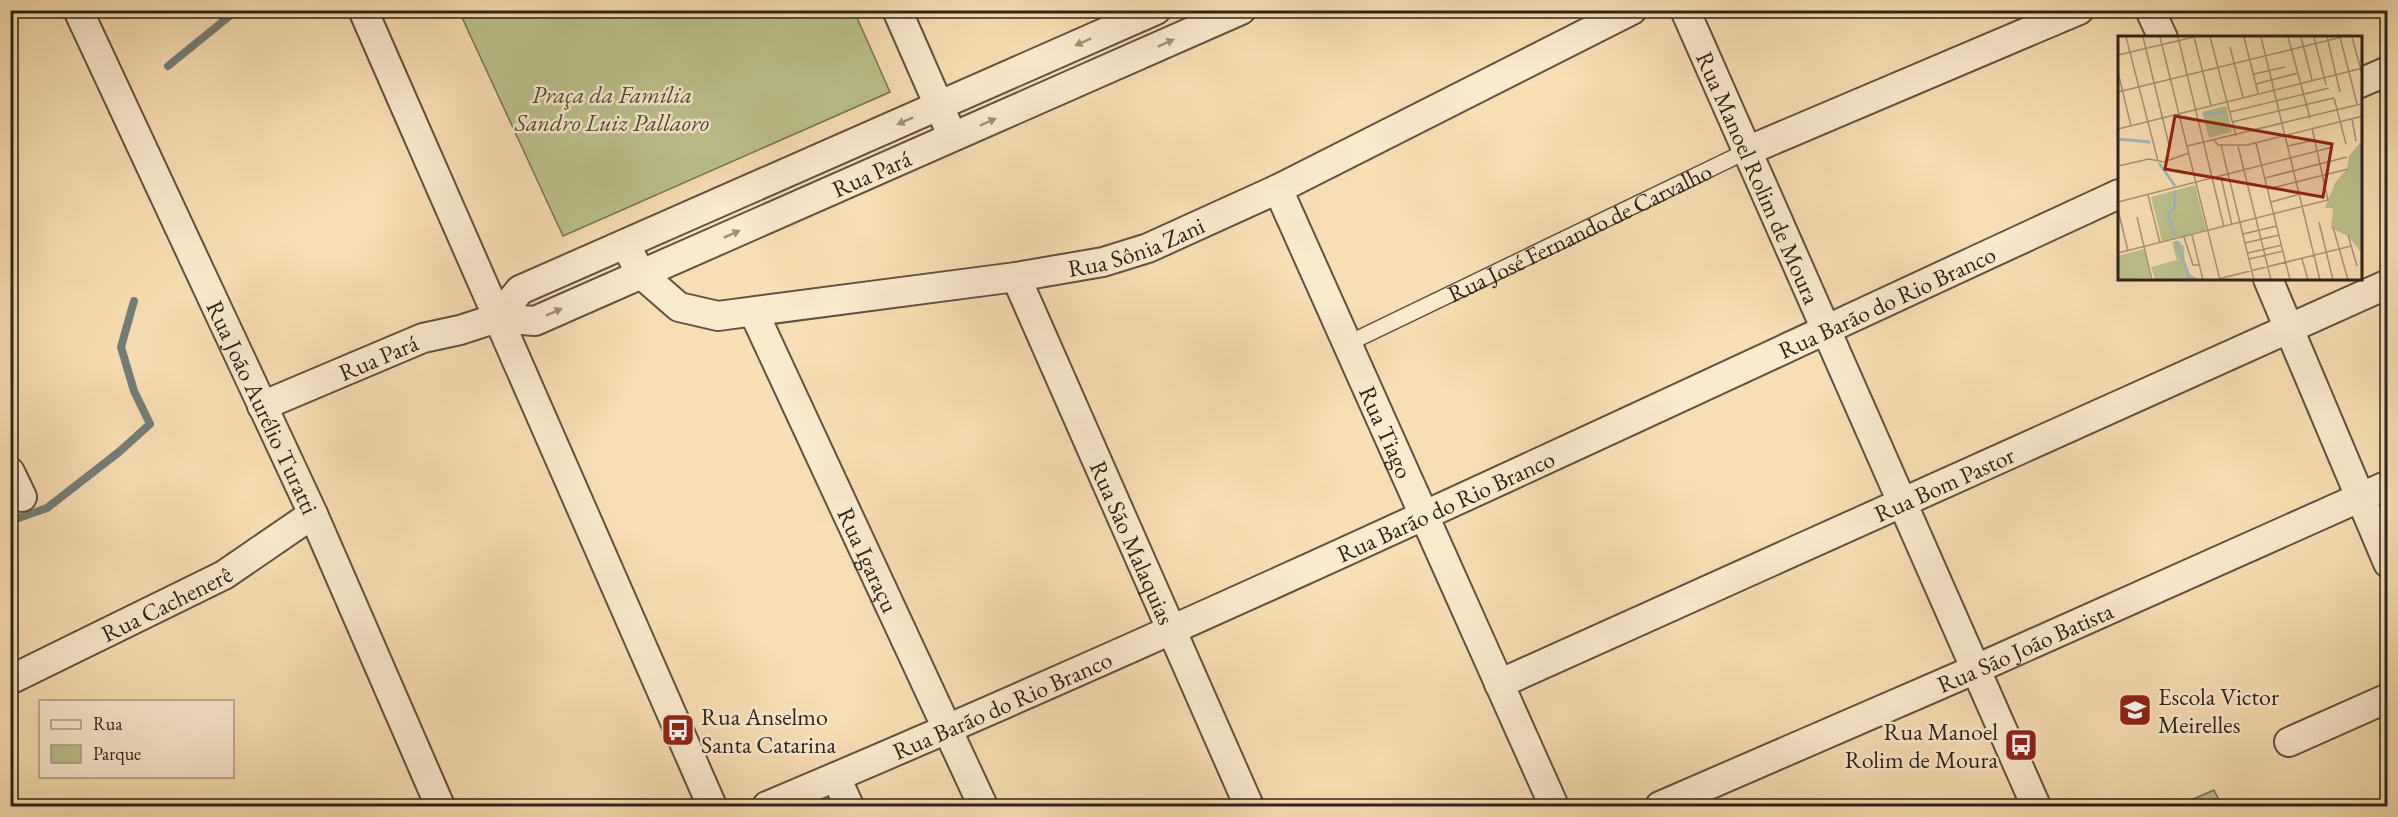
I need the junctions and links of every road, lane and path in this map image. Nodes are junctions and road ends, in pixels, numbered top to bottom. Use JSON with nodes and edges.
{"nodes":[{"id":1,"x":78,"y":10,"type":"edge"},
{"id":2,"x":363,"y":10,"type":"edge"},
{"id":3,"x":897,"y":10,"type":"edge"},
{"id":4,"x":1156,"y":10,"type":"edge"},
{"id":5,"x":1241,"y":10,"type":"edge"},
{"id":6,"x":1632,"y":10,"type":"edge"},
{"id":7,"x":1685,"y":10,"type":"edge"},
{"id":8,"x":2079,"y":10,"type":"edge"},
{"id":9,"x":2150,"y":10,"type":"edge"},
{"id":10,"x":2162,"y":36,"type":"edge"},
{"id":11,"x":2388,"y":70,"type":"edge"},
{"id":12,"x":2362,"y":83,"type":"edge"},
{"id":13,"x":939,"y":106,"type":"junction"},
{"id":14,"x":952,"y":137,"type":"junction"},
{"id":15,"x":1747,"y":151,"type":"junction"},
{"id":16,"x":1278,"y":189,"type":"junction"},
{"id":17,"x":2118,"y":194,"type":"edge"},
{"id":18,"x":625,"y":244,"type":"junction"},
{"id":19,"x":641,"y":274,"type":"junction"},
{"id":20,"x":1017,"y":277,"type":"junction"},
{"id":21,"x":2268,"y":280,"type":"edge"},
{"id":22,"x":2388,"y":284,"type":"edge"},
{"id":23,"x":754,"y":312,"type":"junction"},
{"id":24,"x":497,"y":318,"type":"junction"},
{"id":25,"x":2290,"y":328,"type":"junction"},
{"id":26,"x":1826,"y":329,"type":"junction"},
{"id":27,"x":1347,"y":344,"type":"junction"},
{"id":28,"x":262,"y":406,"type":"junction"},
{"id":29,"x":2388,"y":485,"type":"edge"},
{"id":30,"x":2360,"y":498,"type":"junction"},
{"id":31,"x":1902,"y":503,"type":"junction"},
{"id":32,"x":313,"y":514,"type":"junction"},
{"id":33,"x":1424,"y":515,"type":"junction"},
{"id":34,"x":2388,"y":563,"type":"edge"},
{"id":35,"x":1173,"y":629,"type":"junction"},
{"id":36,"x":1976,"y":669,"type":"junction"},
{"id":37,"x":10,"y":680,"type":"edge"},
{"id":38,"x":1499,"y":684,"type":"junction"},
{"id":39,"x":2388,"y":698,"type":"edge"},
{"id":40,"x":950,"y":730,"type":"junction"},
{"id":41,"x":2289,"y":742,"type":"dead end"},
{"id":42,"x":836,"y":777,"type":"junction"},
{"id":43,"x":440,"y":807,"type":"edge"},
{"id":44,"x":712,"y":807,"type":"edge"},
{"id":45,"x":767,"y":807,"type":"edge"},
{"id":46,"x":849,"y":807,"type":"edge"},
{"id":47,"x":983,"y":807,"type":"edge"},
{"id":48,"x":1250,"y":807,"type":"edge"},
{"id":49,"x":1554,"y":807,"type":"edge"},
{"id":50,"x":1660,"y":807,"type":"edge"},
{"id":51,"x":2036,"y":807,"type":"edge"}],
"edges":[{"from":1,"to":28,"type":"street","name":"Rua João Aurélio Turatti"},
{"from":2,"to":24,"type":"street"},
{"from":3,"to":13,"type":"street"},
{"from":4,"to":13,"type":"street","name":"Rua Pará","one_way":true},
{"from":14,"to":5,"type":"street","name":"Rua Pará","one_way":true},
{"from":6,"to":16,"type":"street","name":"Rua Sônia Zani"},
{"from":7,"to":15,"type":"street","name":"Rua Manoel Rolim de Moura"},
{"from":8,"to":15,"type":"street","name":"Rua José Fernando de Carvalho"},
{"from":9,"to":10,"type":"street"},
{"from":11,"to":12,"type":"street"},
{"from":13,"to":14,"type":"street"},
{"from":13,"to":18,"type":"street","name":"Rua Pará","one_way":true},
{"from":19,"to":14,"type":"street","name":"Rua Pará","one_way":true},
{"from":15,"to":26,"type":"street","name":"Rua Manoel Rolim de Moura"},
{"from":15,"to":27,"type":"lane","name":"Rua José Fernando de Carvalho"},
{"from":16,"to":20,"type":"street","name":"Rua Sônia Zani"},
{"from":16,"to":27,"type":"street","name":"Rua Tiago"},
{"from":17,"to":26,"type":"street","name":"Rua Barão do Rio Branco"},
{"from":18,"to":19,"type":"street","name":"Rua Sônia Zani"},
{"from":18,"to":24,"type":"street","name":"Rua Pará"},
{"from":19,"to":23,"type":"street","name":"Rua Sônia Zani"},
{"from":24,"to":19,"type":"street","name":"Rua Pará","one_way":true},
{"from":20,"to":23,"type":"street","name":"Rua Sônia Zani"},
{"from":20,"to":35,"type":"street","name":"Rua São Malaquias"},
{"from":21,"to":25,"type":"street"},
{"from":22,"to":25,"type":"street","name":"Rua Bom Pastor"},
{"from":23,"to":40,"type":"street","name":"Rua Igaraçu"},
{"from":24,"to":28,"type":"street","name":"Rua Pará"},
{"from":24,"to":44,"type":"street"},
{"from":25,"to":30,"type":"street"},
{"from":25,"to":31,"type":"street","name":"Rua Bom Pastor"},
{"from":26,"to":31,"type":"street","name":"Rua Manoel Rolim de Moura"},
{"from":26,"to":33,"type":"street","name":"Rua Barão do Rio Branco"},
{"from":27,"to":33,"type":"street","name":"Rua Tiago"},
{"from":28,"to":32,"type":"street","name":"Rua João Aurélio Turatti"},
{"from":29,"to":30,"type":"street","name":"Rua São João Batista"},
{"from":30,"to":34,"type":"street"},
{"from":30,"to":36,"type":"street","name":"Rua São João Batista"},
{"from":31,"to":36,"type":"street","name":"Rua Manoel Rolim de Moura"},
{"from":31,"to":38,"type":"street","name":"Rua Bom Pastor"},
{"from":32,"to":37,"type":"street","name":"Rua Cachenerê"},
{"from":32,"to":43,"type":"street","name":"Rua João Aurélio Turatti"},
{"from":33,"to":35,"type":"street","name":"Rua Barão do Rio Branco"},
{"from":33,"to":38,"type":"street","name":"Rua Tiago"},
{"from":35,"to":40,"type":"street","name":"Rua Barão do Rio Branco"},
{"from":35,"to":48,"type":"street","name":"Rua São Malaquias"},
{"from":36,"to":50,"type":"street","name":"Rua São João Batista"},
{"from":36,"to":51,"type":"street","name":"Rua Manoel Rolim de Moura"},
{"from":38,"to":49,"type":"street","name":"Rua Tiago"},
{"from":39,"to":41,"type":"street"},
{"from":40,"to":42,"type":"street","name":"Rua Barão do Rio Branco"},
{"from":40,"to":47,"type":"street","name":"Rua Igaraçu"},
{"from":42,"to":45,"type":"street","name":"Rua Barão do Rio Branco"},
{"from":42,"to":46,"type":"street"}]}
